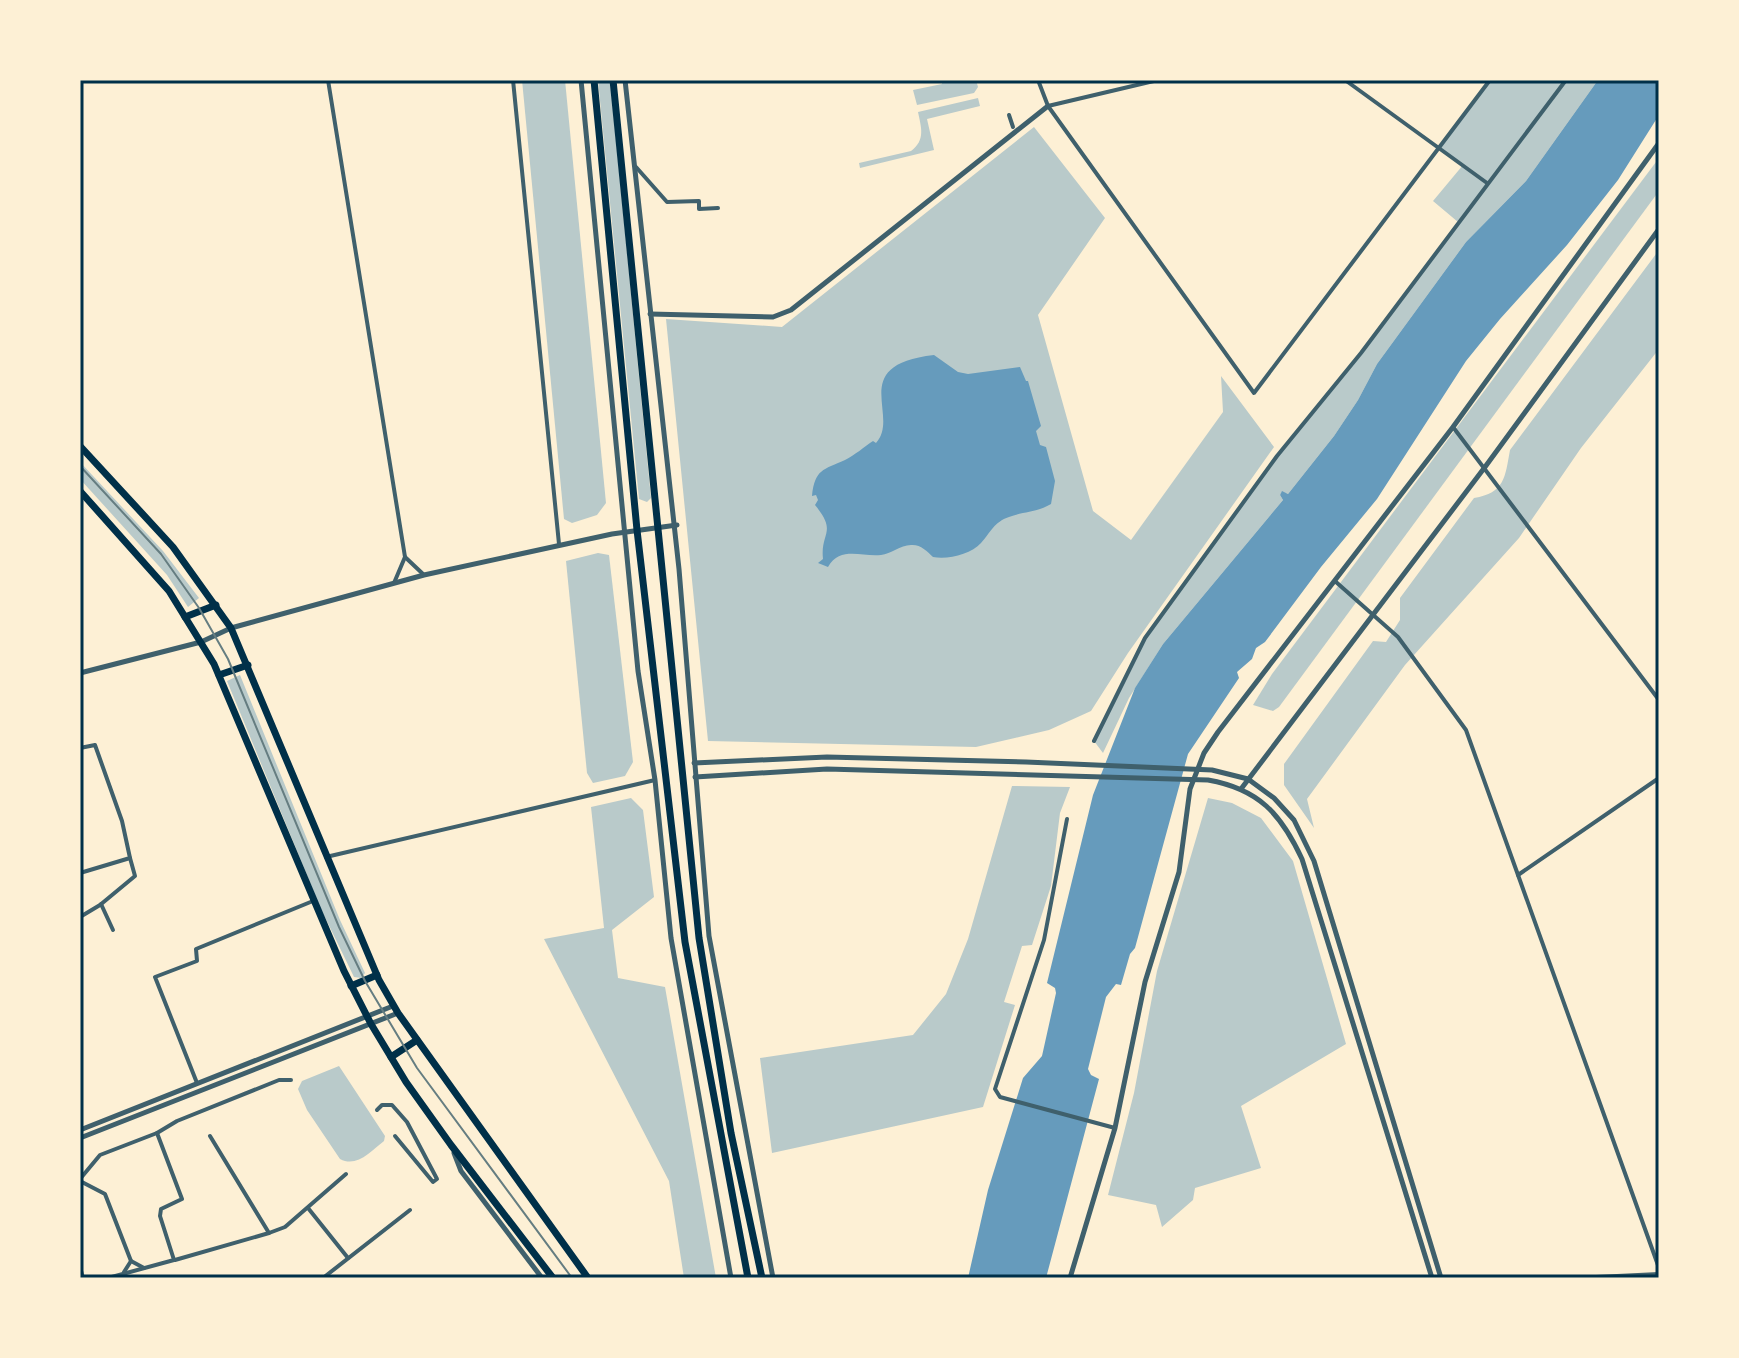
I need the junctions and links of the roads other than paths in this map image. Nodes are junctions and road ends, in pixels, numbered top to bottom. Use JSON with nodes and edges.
{"nodes":[{"id":1,"x":328,"y":80,"type":"edge"},
{"id":2,"x":513,"y":80,"type":"edge"},
{"id":3,"x":581,"y":80,"type":"edge"},
{"id":4,"x":594,"y":80,"type":"edge"},
{"id":5,"x":613,"y":80,"type":"edge"},
{"id":6,"x":625,"y":80,"type":"edge"},
{"id":7,"x":1038,"y":80,"type":"edge"},
{"id":8,"x":1158,"y":80,"type":"edge"},
{"id":9,"x":1345,"y":80,"type":"edge"},
{"id":10,"x":1490,"y":80,"type":"edge"},
{"id":11,"x":1566,"y":80,"type":"edge"},
{"id":12,"x":1048,"y":106,"type":"junction"},
{"id":13,"x":1009,"y":115,"type":"dead end"},
{"id":14,"x":1013,"y":127,"type":"dead end"},
{"id":15,"x":1659,"y":143,"type":"edge"},
{"id":16,"x":1437,"y":148,"type":"junction"},
{"id":17,"x":635,"y":166,"type":"junction"},
{"id":18,"x":1487,"y":183,"type":"junction"},
{"id":19,"x":718,"y":208,"type":"dead end"},
{"id":20,"x":1659,"y":229,"type":"edge"},
{"id":21,"x":650,"y":314,"type":"junction"},
{"id":22,"x":1453,"y":427,"type":"junction"},
{"id":23,"x":80,"y":446,"type":"edge"},
{"id":24,"x":1485,"y":467,"type":"junction"},
{"id":25,"x":80,"y":491,"type":"edge"},
{"id":26,"x":675,"y":526,"type":"junction"},
{"id":27,"x":659,"y":527,"type":"junction"},
{"id":28,"x":637,"y":530,"type":"junction"},
{"id":29,"x":624,"y":531,"type":"junction"},
{"id":30,"x":559,"y":544,"type":"junction"},
{"id":31,"x":405,"y":557,"type":"junction"},
{"id":32,"x":424,"y":575,"type":"junction"},
{"id":33,"x":1336,"y":582,"type":"junction"},
{"id":34,"x":394,"y":583,"type":"junction"},
{"id":35,"x":216,"y":605,"type":"junction"},
{"id":36,"x":1372,"y":612,"type":"junction"},
{"id":37,"x":185,"y":617,"type":"junction"},
{"id":38,"x":231,"y":628,"type":"junction"},
{"id":39,"x":201,"y":642,"type":"junction"},
{"id":40,"x":248,"y":665,"type":"junction"},
{"id":41,"x":80,"y":673,"type":"edge"},
{"id":42,"x":219,"y":675,"type":"junction"},
{"id":43,"x":1659,"y":700,"type":"edge"},
{"id":44,"x":1094,"y":741,"type":"dead end"},
{"id":45,"x":80,"y":748,"type":"edge"},
{"id":46,"x":694,"y":763,"type":"junction"},
{"id":47,"x":695,"y":777,"type":"junction"},
{"id":48,"x":1659,"y":778,"type":"edge"},
{"id":49,"x":1248,"y":779,"type":"junction"},
{"id":50,"x":655,"y":780,"type":"junction"},
{"id":51,"x":1241,"y":789,"type":"junction"},
{"id":52,"x":1067,"y":819,"type":"dead end"},
{"id":53,"x":326,"y":857,"type":"junction"},
{"id":54,"x":130,"y":858,"type":"junction"},
{"id":55,"x":80,"y":873,"type":"edge"},
{"id":56,"x":1518,"y":875,"type":"junction"},
{"id":57,"x":313,"y":901,"type":"junction"},
{"id":58,"x":101,"y":904,"type":"junction"},
{"id":59,"x":80,"y":917,"type":"edge"},
{"id":60,"x":113,"y":930,"type":"dead end"},
{"id":61,"x":377,"y":975,"type":"junction"},
{"id":62,"x":351,"y":986,"type":"junction"},
{"id":63,"x":396,"y":1010,"type":"junction"},
{"id":64,"x":369,"y":1021,"type":"junction"},
{"id":65,"x":417,"y":1040,"type":"junction"},
{"id":66,"x":391,"y":1057,"type":"junction"},
{"id":67,"x":291,"y":1080,"type":"dead end"},
{"id":68,"x":198,"y":1084,"type":"junction"},
{"id":69,"x":377,"y":1110,"type":"dead end"},
{"id":70,"x":1115,"y":1128,"type":"junction"},
{"id":71,"x":80,"y":1130,"type":"edge"},
{"id":72,"x":157,"y":1133,"type":"junction"},
{"id":73,"x":210,"y":1136,"type":"dead end"},
{"id":74,"x":395,"y":1136,"type":"dead end"},
{"id":75,"x":80,"y":1138,"type":"edge"},
{"id":76,"x":451,"y":1145,"type":"junction"},
{"id":77,"x":346,"y":1174,"type":"dead end"},
{"id":78,"x":80,"y":1180,"type":"edge"},
{"id":79,"x":308,"y":1208,"type":"junction"},
{"id":80,"x":410,"y":1210,"type":"dead end"},
{"id":81,"x":269,"y":1233,"type":"junction"},
{"id":82,"x":348,"y":1258,"type":"junction"},
{"id":83,"x":174,"y":1260,"type":"junction"},
{"id":84,"x":131,"y":1261,"type":"junction"},
{"id":85,"x":80,"y":1267,"type":"edge"},
{"id":86,"x":144,"y":1268,"type":"junction"},
{"id":87,"x":1659,"y":1271,"type":"edge"},
{"id":88,"x":123,"y":1274,"type":"junction"},
{"id":89,"x":748,"y":1277,"type":"edge"},
{"id":90,"x":83,"y":1278,"type":"edge"},
{"id":91,"x":108,"y":1278,"type":"edge"},
{"id":92,"x":323,"y":1278,"type":"edge"},
{"id":93,"x":542,"y":1278,"type":"edge"},
{"id":94,"x":553,"y":1278,"type":"edge"},
{"id":95,"x":588,"y":1278,"type":"edge"},
{"id":96,"x":731,"y":1278,"type":"edge"},
{"id":97,"x":762,"y":1278,"type":"edge"},
{"id":98,"x":773,"y":1278,"type":"edge"},
{"id":99,"x":1070,"y":1278,"type":"edge"},
{"id":100,"x":1432,"y":1278,"type":"edge"},
{"id":101,"x":1441,"y":1278,"type":"edge"},
{"id":102,"x":1575,"y":1278,"type":"edge"}],
"edges":[{"from":1,"to":31,"type":"street"},
{"from":2,"to":30,"type":"street"},
{"from":3,"to":29,"type":"street"},
{"from":4,"to":28,"type":"main road"},
{"from":5,"to":27,"type":"main road"},
{"from":6,"to":17,"type":"street"},
{"from":7,"to":12,"type":"street"},
{"from":8,"to":12,"type":"street"},
{"from":9,"to":16,"type":"street"},
{"from":10,"to":16,"type":"street"},
{"from":11,"to":18,"type":"street"},
{"from":12,"to":16,"type":"street"},
{"from":12,"to":21,"type":"street"},
{"from":13,"to":14,"type":"street"},
{"from":15,"to":22,"type":"street"},
{"from":16,"to":18,"type":"street"},
{"from":17,"to":19,"type":"street"},
{"from":17,"to":21,"type":"street"},
{"from":18,"to":44,"type":"street"},
{"from":20,"to":24,"type":"street"},
{"from":21,"to":26,"type":"street"},
{"from":22,"to":24,"type":"street"},
{"from":22,"to":33,"type":"street"},
{"from":23,"to":35,"type":"main road"},
{"from":24,"to":36,"type":"street"},
{"from":24,"to":43,"type":"street"},
{"from":25,"to":37,"type":"main road"},
{"from":26,"to":27,"type":"street"},
{"from":26,"to":46,"type":"street"},
{"from":27,"to":28,"type":"street"},
{"from":27,"to":97,"type":"main road"},
{"from":28,"to":29,"type":"street"},
{"from":28,"to":89,"type":"main road"},
{"from":29,"to":30,"type":"street"},
{"from":29,"to":50,"type":"street"},
{"from":30,"to":32,"type":"street"},
{"from":31,"to":32,"type":"street"},
{"from":31,"to":34,"type":"street"},
{"from":32,"to":34,"type":"street"},
{"from":33,"to":36,"type":"street"},
{"from":33,"to":70,"type":"street"},
{"from":34,"to":38,"type":"street"},
{"from":35,"to":37,"type":"main road"},
{"from":35,"to":38,"type":"main road"},
{"from":36,"to":49,"type":"street"},
{"from":36,"to":56,"type":"street"},
{"from":37,"to":39,"type":"main road"},
{"from":38,"to":39,"type":"street"},
{"from":38,"to":40,"type":"main road"},
{"from":39,"to":41,"type":"street"},
{"from":39,"to":42,"type":"main road"},
{"from":40,"to":42,"type":"main road"},
{"from":40,"to":53,"type":"main road"},
{"from":42,"to":57,"type":"main road"},
{"from":45,"to":54,"type":"street"},
{"from":46,"to":47,"type":"street"},
{"from":46,"to":49,"type":"street"},
{"from":47,"to":51,"type":"street"},
{"from":47,"to":98,"type":"street"},
{"from":48,"to":56,"type":"street"},
{"from":49,"to":51,"type":"street"},
{"from":49,"to":101,"type":"street"},
{"from":50,"to":53,"type":"street"},
{"from":50,"to":96,"type":"street"},
{"from":51,"to":100,"type":"street"},
{"from":52,"to":70,"type":"street"},
{"from":53,"to":61,"type":"main road"},
{"from":54,"to":55,"type":"street"},
{"from":54,"to":58,"type":"street"},
{"from":56,"to":87,"type":"street"},
{"from":57,"to":62,"type":"main road"},
{"from":57,"to":68,"type":"street"},
{"from":58,"to":59,"type":"street"},
{"from":58,"to":60,"type":"street"},
{"from":61,"to":62,"type":"main road"},
{"from":61,"to":63,"type":"main road"},
{"from":62,"to":64,"type":"main road"},
{"from":63,"to":64,"type":"street"},
{"from":63,"to":65,"type":"main road"},
{"from":64,"to":66,"type":"main road"},
{"from":64,"to":68,"type":"street"},
{"from":64,"to":75,"type":"street"},
{"from":65,"to":66,"type":"main road"},
{"from":65,"to":95,"type":"main road"},
{"from":66,"to":76,"type":"main road"},
{"from":67,"to":72,"type":"street"},
{"from":68,"to":71,"type":"street"},
{"from":69,"to":74,"type":"street"},
{"from":70,"to":99,"type":"street"},
{"from":72,"to":78,"type":"street"},
{"from":72,"to":83,"type":"street"},
{"from":73,"to":81,"type":"street"},
{"from":76,"to":93,"type":"street"},
{"from":76,"to":94,"type":"main road"},
{"from":77,"to":79,"type":"street"},
{"from":78,"to":84,"type":"street"},
{"from":79,"to":81,"type":"street"},
{"from":79,"to":82,"type":"street"},
{"from":80,"to":82,"type":"street"},
{"from":81,"to":83,"type":"street"},
{"from":82,"to":92,"type":"street"},
{"from":83,"to":86,"type":"street"},
{"from":84,"to":86,"type":"street"},
{"from":84,"to":88,"type":"street"},
{"from":85,"to":90,"type":"street"},
{"from":86,"to":88,"type":"street"},
{"from":87,"to":102,"type":"street"},
{"from":88,"to":91,"type":"street"}]}
